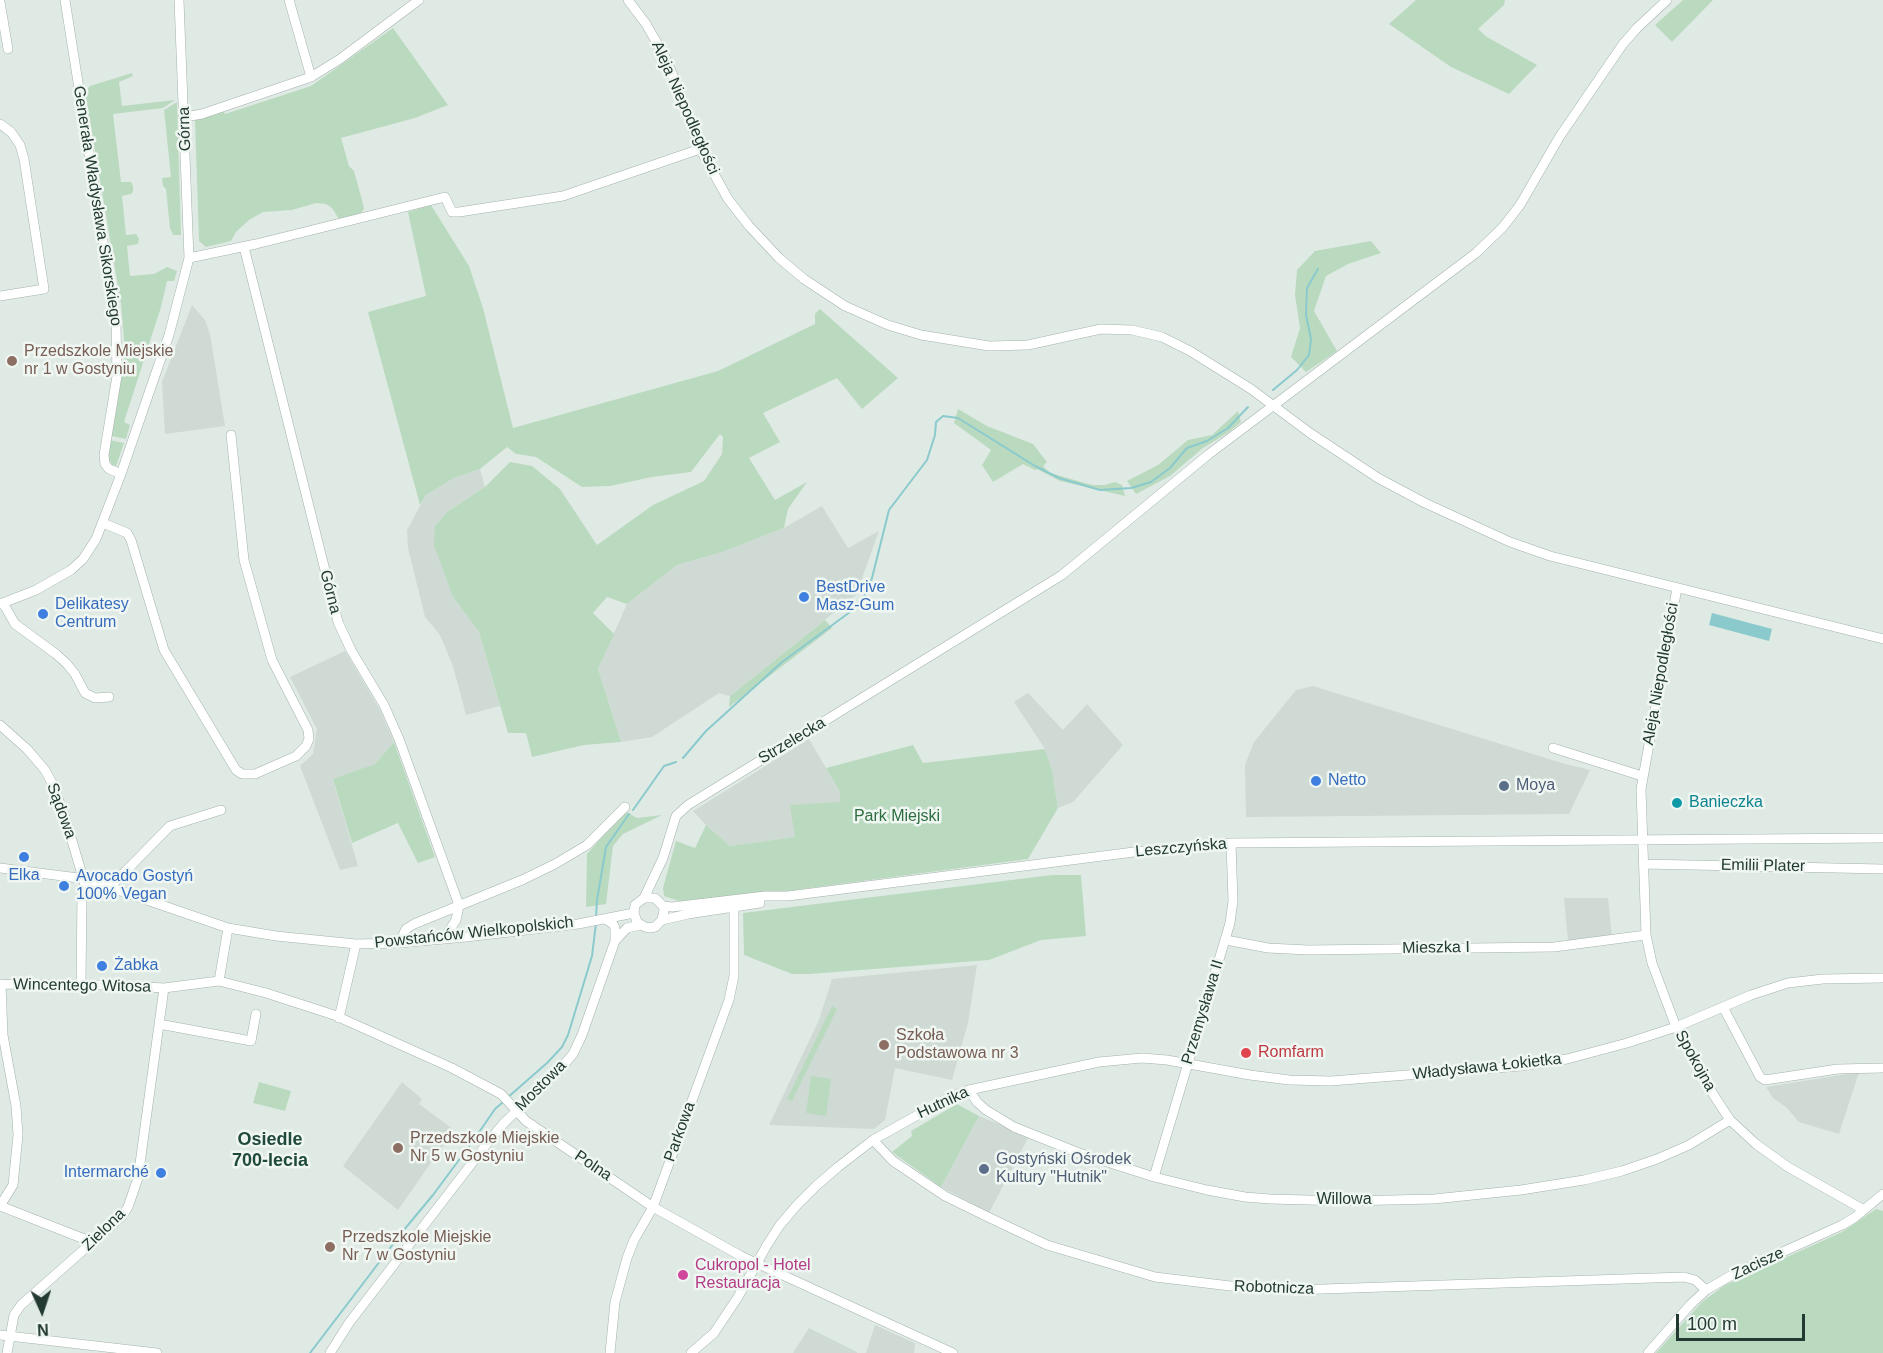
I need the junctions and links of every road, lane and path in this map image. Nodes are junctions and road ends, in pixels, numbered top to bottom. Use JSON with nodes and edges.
{"nodes":[{"id":1,"x":65,"y":0,"type":"edge"},
{"id":2,"x":179,"y":0,"type":"edge"},
{"id":3,"x":289,"y":0,"type":"edge"},
{"id":4,"x":419,"y":0,"type":"edge"},
{"id":5,"x":628,"y":0,"type":"edge"},
{"id":6,"x":1667,"y":0,"type":"edge"},
{"id":7,"x":0,"y":2,"type":"edge"},
{"id":8,"x":8,"y":49,"type":"dead end"},
{"id":9,"x":311,"y":77,"type":"junction"},
{"id":10,"x":185,"y":117,"type":"junction"},
{"id":11,"x":0,"y":124,"type":"edge"},
{"id":12,"x":700,"y":149,"type":"junction"},
{"id":13,"x":244,"y":247,"type":"junction"},
{"id":14,"x":189,"y":258,"type":"junction"},
{"id":15,"x":0,"y":296,"type":"edge"},
{"id":16,"x":1274,"y":405,"type":"junction"},
{"id":17,"x":231,"y":435,"type":"dead end"},
{"id":18,"x":121,"y":474,"type":"junction"},
{"id":19,"x":103,"y":523,"type":"junction"},
{"id":20,"x":1677,"y":588,"type":"junction"},
{"id":21,"x":1,"y":604,"type":"edge"},
{"id":22,"x":1883,"y":639,"type":"edge"},
{"id":23,"x":109,"y":697,"type":"dead end"},
{"id":24,"x":0,"y":725,"type":"edge"},
{"id":25,"x":1553,"y":748,"type":"dead end"},
{"id":26,"x":1642,"y":776,"type":"junction"},
{"id":27,"x":624,"y":807,"type":"dead end"},
{"id":28,"x":221,"y":810,"type":"dead end"},
{"id":29,"x":1883,"y":838,"type":"edge"},
{"id":30,"x":1643,"y":839,"type":"junction"},
{"id":31,"x":1232,"y":843,"type":"junction"},
{"id":32,"x":663,"y":858,"type":"junction"},
{"id":33,"x":1643,"y":864,"type":"junction"},
{"id":34,"x":0,"y":868,"type":"edge"},
{"id":35,"x":1883,"y":869,"type":"edge"},
{"id":36,"x":86,"y":879,"type":"junction"},
{"id":37,"x":110,"y":887,"type":"junction"},
{"id":38,"x":788,"y":896,"type":"junction"},
{"id":39,"x":644,"y":898,"type":"junction"},
{"id":40,"x":661,"y":903,"type":"junction"},
{"id":41,"x":459,"y":905,"type":"junction"},
{"id":42,"x":734,"y":907,"type":"junction"},
{"id":43,"x":634,"y":913,"type":"junction"},
{"id":44,"x":605,"y":919,"type":"junction"},
{"id":45,"x":456,"y":920,"type":"junction"},
{"id":46,"x":662,"y":920,"type":"junction"},
{"id":47,"x":640,"y":925,"type":"junction"},
{"id":48,"x":228,"y":928,"type":"junction"},
{"id":49,"x":1646,"y":935,"type":"junction"},
{"id":50,"x":466,"y":937,"type":"junction"},
{"id":51,"x":444,"y":939,"type":"junction"},
{"id":52,"x":1226,"y":940,"type":"junction"},
{"id":53,"x":615,"y":941,"type":"junction"},
{"id":54,"x":399,"y":943,"type":"junction"},
{"id":55,"x":356,"y":944,"type":"junction"},
{"id":56,"x":1883,"y":978,"type":"edge"},
{"id":57,"x":219,"y":981,"type":"junction"},
{"id":58,"x":0,"y":984,"type":"edge"},
{"id":59,"x":81,"y":985,"type":"junction"},
{"id":60,"x":164,"y":988,"type":"junction"},
{"id":61,"x":1723,"y":1007,"type":"junction"},
{"id":62,"x":256,"y":1014,"type":"dead end"},
{"id":63,"x":339,"y":1018,"type":"junction"},
{"id":64,"x":159,"y":1024,"type":"junction"},
{"id":65,"x":1676,"y":1028,"type":"junction"},
{"id":66,"x":1187,"y":1063,"type":"junction"},
{"id":67,"x":1883,"y":1068,"type":"edge"},
{"id":68,"x":969,"y":1090,"type":"junction"},
{"id":69,"x":514,"y":1109,"type":"junction"},
{"id":70,"x":1730,"y":1120,"type":"junction"},
{"id":71,"x":873,"y":1140,"type":"junction"},
{"id":72,"x":1154,"y":1177,"type":"junction"},
{"id":73,"x":1883,"y":1194,"type":"edge"},
{"id":74,"x":0,"y":1206,"type":"edge"},
{"id":75,"x":653,"y":1206,"type":"junction"},
{"id":76,"x":1864,"y":1210,"type":"junction"},
{"id":77,"x":92,"y":1242,"type":"junction"},
{"id":78,"x":757,"y":1263,"type":"junction"},
{"id":79,"x":1706,"y":1290,"type":"junction"},
{"id":80,"x":0,"y":1335,"type":"edge"},
{"id":81,"x":11,"y":1338,"type":"junction"},
{"id":82,"x":7,"y":1353,"type":"edge"},
{"id":83,"x":157,"y":1353,"type":"edge"},
{"id":84,"x":330,"y":1353,"type":"edge"},
{"id":85,"x":610,"y":1353,"type":"edge"},
{"id":86,"x":691,"y":1353,"type":"edge"},
{"id":87,"x":953,"y":1353,"type":"edge"},
{"id":88,"x":1648,"y":1353,"type":"edge"}],
"edges":[{"from":1,"to":18,"type":"street","name":"Generała Władysława Sikorskiego"},
{"from":2,"to":10,"type":"street","name":"Górna"},
{"from":3,"to":9,"type":"street"},
{"from":4,"to":9,"type":"street"},
{"from":5,"to":12,"type":"street","name":"Aleja Niepodległości"},
{"from":6,"to":16,"type":"street","name":"Strzelecka"},
{"from":7,"to":8,"type":"street"},
{"from":9,"to":10,"type":"street"},
{"from":10,"to":14,"type":"street","name":"Górna"},
{"from":11,"to":15,"type":"street"},
{"from":12,"to":13,"type":"street"},
{"from":12,"to":16,"type":"street","name":"Aleja Niepodległości"},
{"from":13,"to":14,"type":"street"},
{"from":13,"to":41,"type":"street","name":"Górna"},
{"from":14,"to":18,"type":"street"},
{"from":16,"to":20,"type":"street","name":"Aleja Niepodległości"},
{"from":16,"to":32,"type":"street","name":"Strzelecka"},
{"from":17,"to":19,"type":"street"},
{"from":18,"to":19,"type":"street"},
{"from":19,"to":21,"type":"street"},
{"from":20,"to":22,"type":"street"},
{"from":20,"to":26,"type":"street","name":"Aleja Niepodległości"},
{"from":21,"to":23,"type":"street"},
{"from":24,"to":36,"type":"street","name":"Sądowa"},
{"from":25,"to":26,"type":"street"},
{"from":26,"to":30,"type":"street","name":"Aleja Niepodległości"},
{"from":27,"to":41,"type":"street"},
{"from":28,"to":37,"type":"street"},
{"from":29,"to":30,"type":"street","name":"Leszczyńska"},
{"from":30,"to":31,"type":"street","name":"Leszczyńska"},
{"from":30,"to":33,"type":"street","name":"Spokojna"},
{"from":31,"to":38,"type":"street","name":"Leszczyńska"},
{"from":31,"to":52,"type":"street","name":"Przemysława II"},
{"from":32,"to":39,"type":"street","name":"Strzelecka"},
{"from":32,"to":40,"type":"street","name":"Strzelecka"},
{"from":33,"to":35,"type":"street","name":"Emilii Plater"},
{"from":33,"to":49,"type":"street","name":"Spokojna"},
{"from":34,"to":36,"type":"street","name":"Powstańców Wielkopolskich"},
{"from":36,"to":37,"type":"street","name":"Powstańców Wielkopolskich"},
{"from":36,"to":59,"type":"street"},
{"from":37,"to":48,"type":"street","name":"Powstańców Wielkopolskich"},
{"from":38,"to":40,"type":"street","name":"Leszczyńska"},
{"from":38,"to":42,"type":"street","name":"Leszczyńska"},
{"from":39,"to":40,"type":"street"},
{"from":39,"to":43,"type":"street"},
{"from":40,"to":46,"type":"street"},
{"from":41,"to":45,"type":"street"},
{"from":41,"to":54,"type":"street"},
{"from":42,"to":46,"type":"street","name":"Leszczyńska"},
{"from":42,"to":75,"type":"street","name":"Parkowa"},
{"from":43,"to":44,"type":"street","name":"Powstańców Wielkopolskich"},
{"from":43,"to":47,"type":"street"},
{"from":44,"to":50,"type":"street","name":"Powstańców Wielkopolskich"},
{"from":44,"to":53,"type":"street"},
{"from":45,"to":50,"type":"street"},
{"from":45,"to":51,"type":"street"},
{"from":46,"to":47,"type":"street"},
{"from":47,"to":53,"type":"street"},
{"from":48,"to":55,"type":"street","name":"Powstańców Wielkopolskich"},
{"from":48,"to":57,"type":"street"},
{"from":49,"to":52,"type":"street","name":"Mieszka I"},
{"from":49,"to":65,"type":"street","name":"Spokojna"},
{"from":50,"to":51,"type":"street","name":"Powstańców Wielkopolskich"},
{"from":51,"to":54,"type":"street","name":"Powstańców Wielkopolskich"},
{"from":52,"to":66,"type":"street","name":"Przemysława II"},
{"from":53,"to":69,"type":"street","name":"Mostowa"},
{"from":54,"to":55,"type":"street","name":"Powstańców Wielkopolskich"},
{"from":55,"to":63,"type":"street"},
{"from":56,"to":61,"type":"street","name":"Władysława Łokietka"},
{"from":57,"to":60,"type":"street","name":"Polna"},
{"from":57,"to":63,"type":"street","name":"Polna"},
{"from":58,"to":59,"type":"street","name":"Wincentego Witosa"},
{"from":58,"to":74,"type":"street"},
{"from":59,"to":60,"type":"street","name":"Wincentego Witosa"},
{"from":60,"to":64,"type":"street","name":"Zielona"},
{"from":61,"to":65,"type":"street","name":"Władysława Łokietka"},
{"from":61,"to":67,"type":"street"},
{"from":62,"to":64,"type":"street"},
{"from":63,"to":69,"type":"street","name":"Polna"},
{"from":64,"to":77,"type":"street","name":"Zielona"},
{"from":65,"to":66,"type":"street","name":"Władysława Łokietka"},
{"from":65,"to":70,"type":"street","name":"Spokojna"},
{"from":66,"to":68,"type":"street","name":"Hutnika"},
{"from":66,"to":72,"type":"street","name":"Przemysława II"},
{"from":68,"to":71,"type":"street","name":"Hutnika"},
{"from":68,"to":72,"type":"street","name":"Willowa"},
{"from":69,"to":75,"type":"street","name":"Polna"},
{"from":69,"to":84,"type":"street","name":"Mostowa"},
{"from":70,"to":72,"type":"street","name":"Willowa"},
{"from":70,"to":76,"type":"street","name":"Spokojna"},
{"from":71,"to":78,"type":"street","name":"Hutnika"},
{"from":71,"to":79,"type":"street","name":"Robotnicza"},
{"from":73,"to":76,"type":"street","name":"Zacisze"},
{"from":74,"to":77,"type":"street"},
{"from":75,"to":78,"type":"street","name":"Polna"},
{"from":75,"to":85,"type":"street","name":"Parkowa"},
{"from":76,"to":79,"type":"street","name":"Zacisze"},
{"from":77,"to":81,"type":"street","name":"Zielona"},
{"from":78,"to":86,"type":"street","name":"Hutnika"},
{"from":78,"to":87,"type":"street","name":"Polna"},
{"from":79,"to":88,"type":"street","name":"Zacisze"},
{"from":80,"to":81,"type":"street"},
{"from":81,"to":82,"type":"street","name":"Zielona"},
{"from":81,"to":83,"type":"street"}]}
